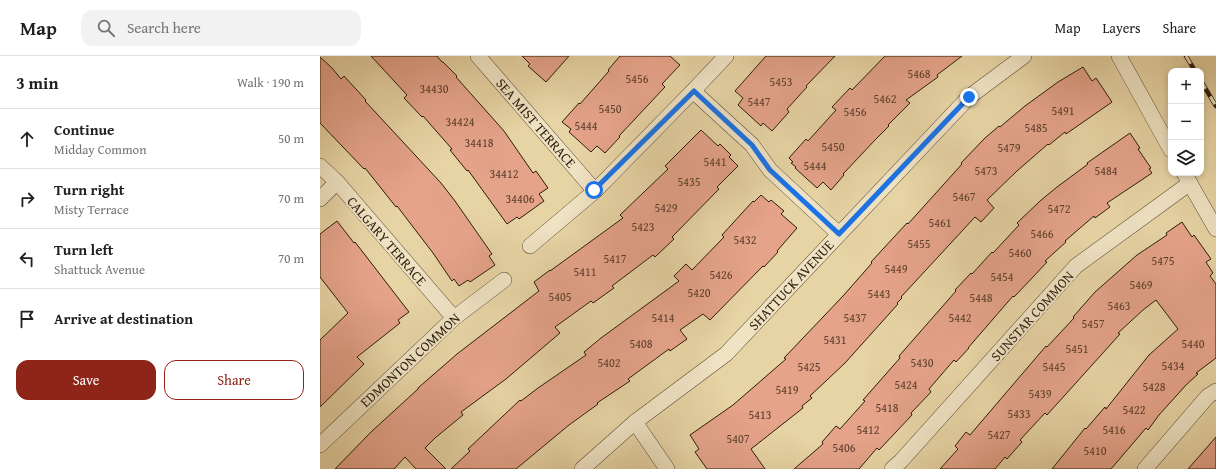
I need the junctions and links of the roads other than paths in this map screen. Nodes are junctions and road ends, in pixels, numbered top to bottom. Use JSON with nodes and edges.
{"nodes":[{"id":1,"x":478,"y":56,"type":"edge"},
{"id":2,"x":726,"y":56,"type":"edge"},
{"id":3,"x":1024,"y":56,"type":"edge"},
{"id":4,"x":1118,"y":56,"type":"edge"},
{"id":5,"x":694,"y":91,"type":"junction"},
{"id":6,"x":1168,"y":145,"type":"edge"},
{"id":7,"x":320,"y":166,"type":"edge"},
{"id":8,"x":1187,"y":178,"type":"edge"},
{"id":9,"x":337,"y":182,"type":"junction"},
{"id":10,"x":594,"y":190,"type":"junction"},
{"id":11,"x":320,"y":199,"type":"edge"},
{"id":12,"x":1216,"y":229,"type":"edge"},
{"id":13,"x":839,"y":234,"type":"junction"},
{"id":14,"x":530,"y":246,"type":"dead end"},
{"id":15,"x":504,"y":280,"type":"dead end"},
{"id":16,"x":454,"y":318,"type":"junction"},
{"id":17,"x":1216,"y":391,"type":"edge"},
{"id":18,"x":635,"y":422,"type":"junction"},
{"id":19,"x":320,"y":445,"type":"edge"},
{"id":20,"x":900,"y":466,"type":"edge"},
{"id":21,"x":582,"y":469,"type":"edge"},
{"id":22,"x":667,"y":469,"type":"edge"},
{"id":23,"x":1145,"y":469,"type":"edge"}],
"edges":[{"from":1,"to":10,"type":"street","name":"SEA MIST TERRACE"},
{"from":2,"to":5,"type":"street"},
{"from":3,"to":13,"type":"street","name":"SHATTUCK AVENUE"},
{"from":4,"to":6,"type":"street"},
{"from":5,"to":10,"type":"street"},
{"from":5,"to":13,"type":"street"},
{"from":7,"to":9,"type":"street","name":"CALGARY TERRACE"},
{"from":8,"to":12,"type":"street"},
{"from":8,"to":20,"type":"street","name":"SUNSTAR COMMON"},
{"from":9,"to":11,"type":"street"},
{"from":9,"to":16,"type":"street","name":"CALGARY TERRACE"},
{"from":10,"to":14,"type":"street"},
{"from":13,"to":18,"type":"street","name":"SHATTUCK AVENUE"},
{"from":15,"to":16,"type":"street","name":"EDMONTON COMMON"},
{"from":16,"to":19,"type":"street","name":"EDMONTON COMMON"},
{"from":17,"to":23,"type":"street"},
{"from":18,"to":21,"type":"street","name":"SHATTUCK AVENUE"},
{"from":18,"to":22,"type":"street"}]}
